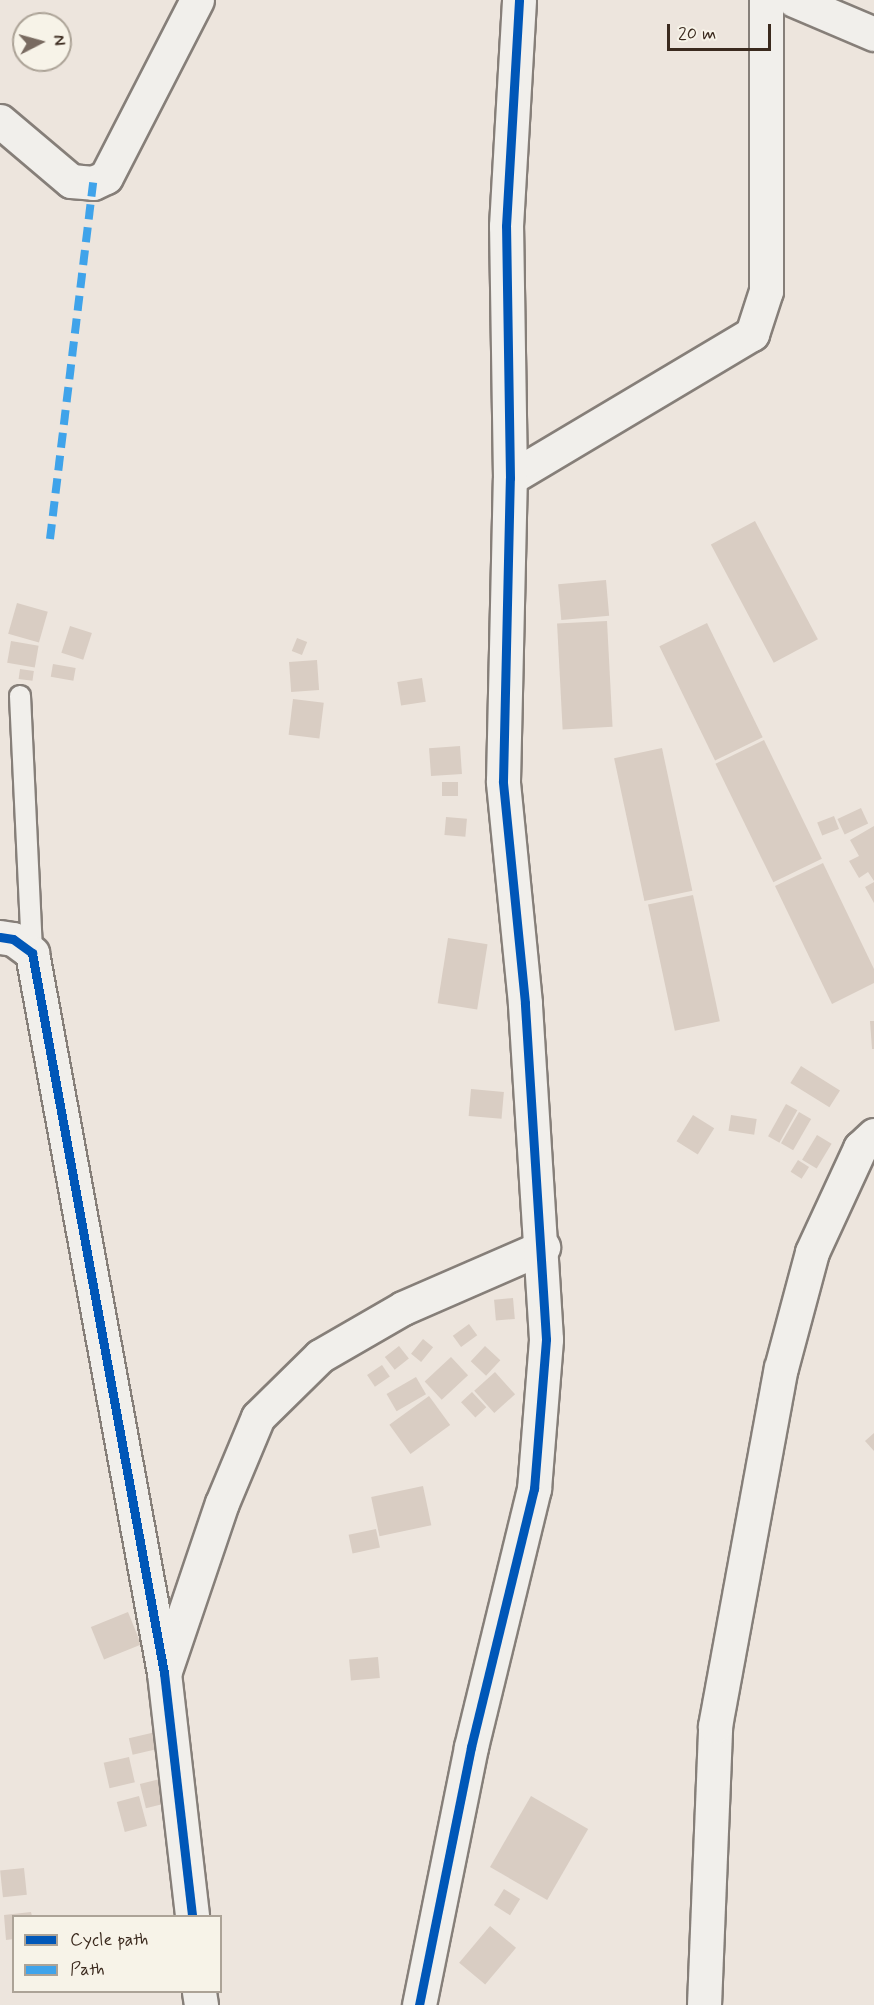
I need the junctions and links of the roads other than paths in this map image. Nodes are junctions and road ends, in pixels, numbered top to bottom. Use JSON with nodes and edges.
{"nodes":[{"id":1,"x":197,"y":0,"type":"edge"},
{"id":2,"x":519,"y":0,"type":"edge"},
{"id":3,"x":766,"y":0,"type":"edge"},
{"id":4,"x":794,"y":0,"type":"edge"},
{"id":5,"x":874,"y":34,"type":"edge"},
{"id":6,"x":0,"y":121,"type":"edge"},
{"id":7,"x":510,"y":478,"type":"junction"},
{"id":8,"x":20,"y":696,"type":"dead end"},
{"id":9,"x":0,"y":937,"type":"edge"},
{"id":10,"x":32,"y":953,"type":"junction"},
{"id":11,"x":874,"y":1135,"type":"edge"},
{"id":12,"x":543,"y":1247,"type":"junction"},
{"id":13,"x":164,"y":1673,"type":"junction"},
{"id":14,"x":192,"y":1915,"type":"edge"},
{"id":15,"x":419,"y":2005,"type":"edge"},
{"id":16,"x":704,"y":2005,"type":"edge"}],
"edges":[{"from":1,"to":6,"type":"street"},
{"from":2,"to":7,"type":"street"},
{"from":3,"to":7,"type":"street"},
{"from":4,"to":5,"type":"street"},
{"from":7,"to":12,"type":"street"},
{"from":8,"to":10,"type":"lane"},
{"from":9,"to":10,"type":"street"},
{"from":10,"to":13,"type":"street"},
{"from":11,"to":16,"type":"street"},
{"from":12,"to":13,"type":"street"},
{"from":12,"to":15,"type":"street"},
{"from":13,"to":14,"type":"street"}]}
